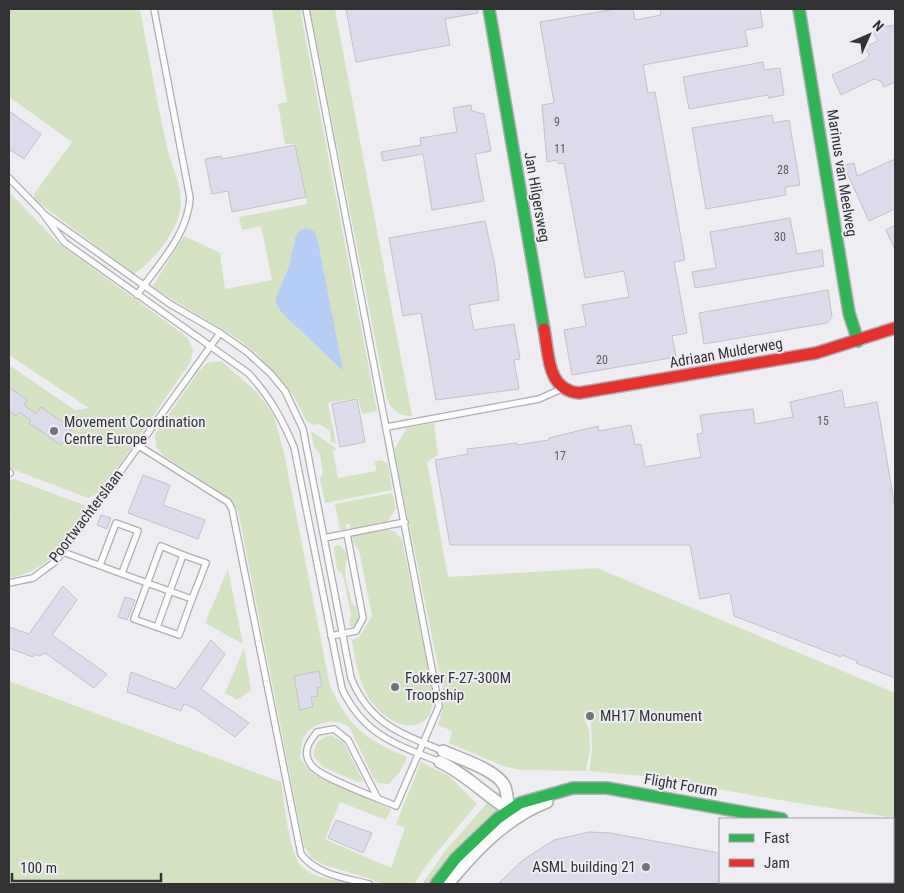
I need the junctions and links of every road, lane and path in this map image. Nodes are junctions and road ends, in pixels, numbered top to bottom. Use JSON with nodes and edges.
{"nodes":[{"id":1,"x":154,"y":9,"type":"edge"},
{"id":2,"x":306,"y":9,"type":"edge"},
{"id":3,"x":489,"y":9,"type":"edge"},
{"id":4,"x":799,"y":9,"type":"edge"},
{"id":5,"x":9,"y":178,"type":"edge"},
{"id":6,"x":42,"y":212,"type":"junction"},
{"id":7,"x":144,"y":285,"type":"junction"},
{"id":8,"x":137,"y":295,"type":"junction"},
{"id":9,"x":895,"y":328,"type":"edge"},
{"id":10,"x":220,"y":333,"type":"junction"},
{"id":11,"x":858,"y":341,"type":"junction"},
{"id":12,"x":210,"y":346,"type":"junction"},
{"id":13,"x":560,"y":388,"type":"junction"},
{"id":14,"x":387,"y":426,"type":"junction"},
{"id":15,"x":139,"y":446,"type":"junction"},
{"id":16,"x":405,"y":522,"type":"junction"},
{"id":17,"x":347,"y":534,"type":"junction"},
{"id":18,"x":324,"y":538,"type":"junction"},
{"id":19,"x":63,"y":552,"type":"junction"},
{"id":20,"x":183,"y":555,"type":"junction"},
{"id":21,"x":100,"y":565,"type":"junction"},
{"id":22,"x":122,"y":574,"type":"junction"},
{"id":23,"x":9,"y":583,"type":"edge"},
{"id":24,"x":147,"y":583,"type":"junction"},
{"id":25,"x":170,"y":591,"type":"junction"},
{"id":26,"x":192,"y":600,"type":"junction"},
{"id":27,"x":157,"y":627,"type":"junction"},
{"id":28,"x":342,"y":634,"type":"junction"},
{"id":29,"x":331,"y":636,"type":"junction"},
{"id":30,"x":424,"y":743,"type":"junction"},
{"id":31,"x":419,"y":754,"type":"junction"},
{"id":32,"x":441,"y":757,"type":"junction"},
{"id":33,"x":577,"y":791,"type":"junction"},
{"id":34,"x":377,"y":798,"type":"junction"},
{"id":35,"x":510,"y":810,"type":"junction"},
{"id":36,"x":745,"y":818,"type":"edge"},
{"id":37,"x":776,"y":818,"type":"edge"},
{"id":38,"x":369,"y":884,"type":"edge"},
{"id":39,"x":436,"y":884,"type":"edge"},
{"id":40,"x":448,"y":884,"type":"edge"}],
"edges":[{"from":1,"to":7,"type":"lane"},
{"from":2,"to":14,"type":"lane"},
{"from":3,"to":13,"type":"street","name":"Jan Hilgersweg"},
{"from":4,"to":11,"type":"street","name":"Marinus van Meelweg"},
{"from":5,"to":6,"type":"lane"},
{"from":6,"to":7,"type":"lane"},
{"from":6,"to":8,"type":"lane"},
{"from":7,"to":8,"type":"lane"},
{"from":7,"to":10,"type":"lane"},
{"from":8,"to":12,"type":"lane"},
{"from":9,"to":11,"type":"street","name":"Adriaan Mulderweg"},
{"from":10,"to":12,"type":"lane","name":"Poortwachterslaan"},
{"from":10,"to":18,"type":"lane"},
{"from":11,"to":13,"type":"street","name":"Adriaan Mulderweg"},
{"from":12,"to":15,"type":"lane","name":"Poortwachterslaan"},
{"from":12,"to":29,"type":"lane"},
{"from":13,"to":14,"type":"lane"},
{"from":14,"to":16,"type":"lane"},
{"from":15,"to":19,"type":"lane","name":"Poortwachterslaan"},
{"from":15,"to":38,"type":"lane"},
{"from":16,"to":17,"type":"lane"},
{"from":16,"to":30,"type":"lane"},
{"from":17,"to":18,"type":"lane"},
{"from":17,"to":28,"type":"lane"},
{"from":18,"to":28,"type":"lane"},
{"from":19,"to":21,"type":"lane"},
{"from":19,"to":23,"type":"lane","name":"Poortwachterslaan"},
{"from":20,"to":24,"type":"lane"},
{"from":20,"to":25,"type":"lane"},
{"from":20,"to":26,"type":"lane"},
{"from":21,"to":22,"type":"lane"},
{"from":21,"to":22,"type":"lane"},
{"from":22,"to":24,"type":"lane"},
{"from":24,"to":25,"type":"lane"},
{"from":24,"to":27,"type":"lane"},
{"from":25,"to":26,"type":"lane"},
{"from":25,"to":27,"type":"lane"},
{"from":26,"to":27,"type":"lane"},
{"from":28,"to":29,"type":"lane"},
{"from":28,"to":30,"type":"lane"},
{"from":29,"to":31,"type":"lane"},
{"from":30,"to":31,"type":"lane"},
{"from":30,"to":32,"type":"lane"},
{"from":31,"to":32,"type":"lane"},
{"from":31,"to":34,"type":"lane"},
{"from":32,"to":35,"type":"street"},
{"from":32,"to":35,"type":"street"},
{"from":33,"to":35,"type":"street","name":"Flight Forum"},
{"from":33,"to":36,"type":"street","name":"Flight Forum"},
{"from":33,"to":37,"type":"street","name":"Flight Forum"},
{"from":33,"to":40,"type":"street"},
{"from":34,"to":34,"type":"lane"},
{"from":35,"to":39,"type":"street","name":"Flight Forum"}]}
